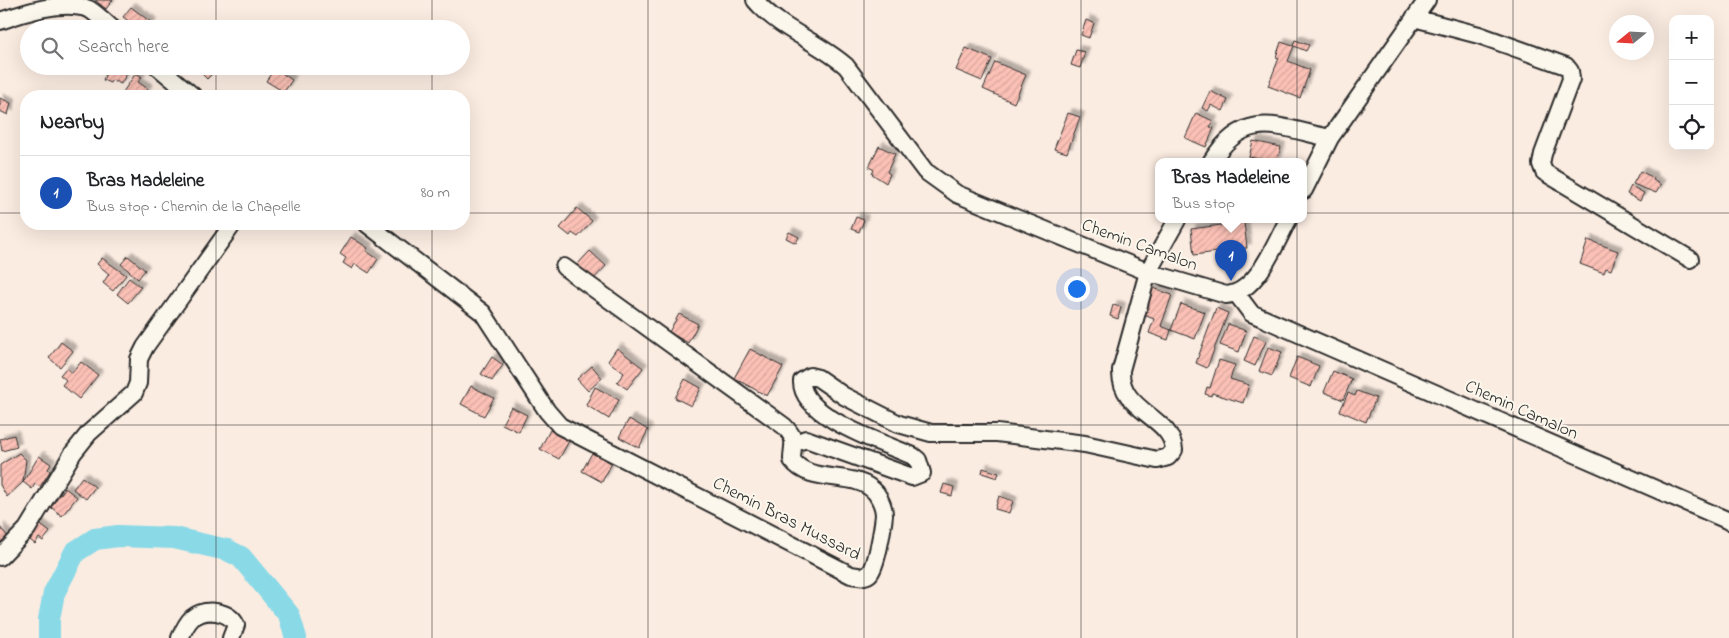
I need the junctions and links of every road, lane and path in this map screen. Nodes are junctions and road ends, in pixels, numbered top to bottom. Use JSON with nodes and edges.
{"nodes":[{"id":1,"x":755,"y":0,"type":"edge"},
{"id":2,"x":1426,"y":0,"type":"edge"},
{"id":3,"x":1414,"y":18,"type":"junction"},
{"id":4,"x":102,"y":20,"type":"edge"},
{"id":5,"x":0,"y":22,"type":"edge"},
{"id":6,"x":168,"y":75,"type":"edge"},
{"id":7,"x":185,"y":90,"type":"edge"},
{"id":8,"x":1330,"y":138,"type":"junction"},
{"id":9,"x":1214,"y":158,"type":"edge"},
{"id":10,"x":1307,"y":184,"type":"edge"},
{"id":11,"x":1175,"y":223,"type":"edge"},
{"id":12,"x":1286,"y":223,"type":"edge"},
{"id":13,"x":229,"y":230,"type":"edge"},
{"id":14,"x":375,"y":230,"type":"edge"},
{"id":15,"x":1690,"y":259,"type":"dead end"},
{"id":16,"x":564,"y":267,"type":"dead end"},
{"id":17,"x":1148,"y":272,"type":"junction"},
{"id":18,"x":1236,"y":293,"type":"junction"},
{"id":19,"x":795,"y":443,"type":"junction"},
{"id":20,"x":1729,"y":521,"type":"edge"},
{"id":21,"x":0,"y":558,"type":"edge"},
{"id":22,"x":180,"y":638,"type":"edge"},
{"id":23,"x":232,"y":638,"type":"edge"}],
"edges":[{"from":1,"to":17,"type":"street","name":"Chemin Camalon"},
{"from":2,"to":3,"type":"street"},
{"from":3,"to":8,"type":"street"},
{"from":3,"to":15,"type":"street"},
{"from":4,"to":5,"type":"street"},
{"from":6,"to":7,"type":"street"},
{"from":8,"to":9,"type":"street"},
{"from":8,"to":10,"type":"street"},
{"from":11,"to":17,"type":"street"},
{"from":12,"to":18,"type":"street"},
{"from":13,"to":21,"type":"street"},
{"from":14,"to":19,"type":"street","name":"Chemin Bras Mussard"},
{"from":16,"to":19,"type":"street"},
{"from":17,"to":18,"type":"street","name":"Chemin Camalon"},
{"from":17,"to":19,"type":"street"},
{"from":18,"to":20,"type":"street","name":"Chemin Camalon"},
{"from":22,"to":23,"type":"street"}]}
